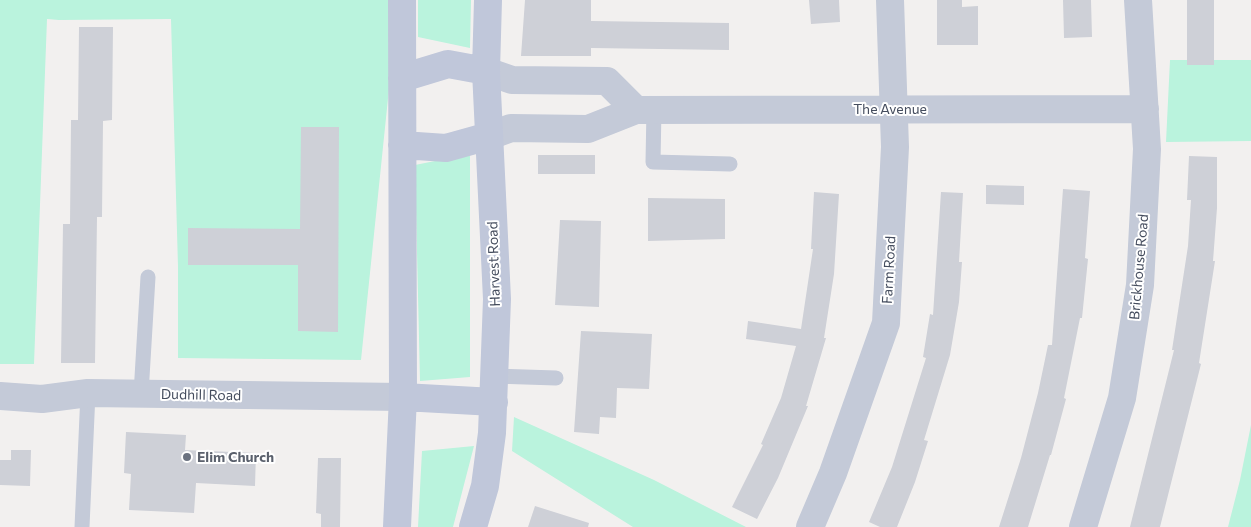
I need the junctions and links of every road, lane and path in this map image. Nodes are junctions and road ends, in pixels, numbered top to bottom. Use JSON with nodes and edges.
{"nodes":[{"id":1,"x":402,"y":0,"type":"edge"},
{"id":2,"x":488,"y":0,"type":"edge"},
{"id":3,"x":890,"y":0,"type":"edge"},
{"id":4,"x":1138,"y":0,"type":"edge"},
{"id":5,"x":486,"y":71,"type":"junction"},
{"id":6,"x":402,"y":78,"type":"junction"},
{"id":7,"x":894,"y":108,"type":"junction"},
{"id":8,"x":1144,"y":109,"type":"junction"},
{"id":9,"x":645,"y":110,"type":"junction"},
{"id":10,"x":489,"y":136,"type":"junction"},
{"id":11,"x":402,"y":145,"type":"junction"},
{"id":12,"x":730,"y":164,"type":"dead end"},
{"id":13,"x":148,"y":277,"type":"dead end"},
{"id":14,"x":556,"y":378,"type":"dead end"},
{"id":15,"x":494,"y":389,"type":"junction"},
{"id":16,"x":88,"y":392,"type":"junction"},
{"id":17,"x":141,"y":394,"type":"junction"},
{"id":18,"x":0,"y":396,"type":"edge"},
{"id":19,"x":403,"y":397,"type":"junction"},
{"id":20,"x":82,"y":527,"type":"edge"},
{"id":21,"x":397,"y":527,"type":"edge"},
{"id":22,"x":473,"y":527,"type":"edge"},
{"id":23,"x":810,"y":527,"type":"edge"},
{"id":24,"x":1083,"y":527,"type":"edge"}],
"edges":[{"from":1,"to":6,"type":"street"},
{"from":2,"to":5,"type":"street","name":"Harvest Road"},
{"from":3,"to":7,"type":"street","name":"Farm Road"},
{"from":4,"to":8,"type":"street","name":"Brickhouse Road"},
{"from":5,"to":6,"type":"street"},
{"from":5,"to":9,"type":"street"},
{"from":5,"to":10,"type":"street","name":"Harvest Road"},
{"from":6,"to":11,"type":"street"},
{"from":7,"to":8,"type":"street","name":"The Avenue"},
{"from":7,"to":9,"type":"street","name":"The Avenue"},
{"from":7,"to":23,"type":"street","name":"Farm Road"},
{"from":8,"to":24,"type":"street","name":"Brickhouse Road"},
{"from":9,"to":10,"type":"street","name":"The Avenue"},
{"from":9,"to":12,"type":"lane"},
{"from":10,"to":11,"type":"street"},
{"from":10,"to":15,"type":"street","name":"Harvest Road"},
{"from":11,"to":19,"type":"street"},
{"from":13,"to":17,"type":"lane"},
{"from":14,"to":15,"type":"lane"},
{"from":15,"to":19,"type":"street"},
{"from":15,"to":22,"type":"street","name":"Harvest Road"},
{"from":16,"to":17,"type":"street","name":"Dudhill Road"},
{"from":16,"to":18,"type":"street","name":"Dudhill Road"},
{"from":16,"to":20,"type":"lane"},
{"from":17,"to":19,"type":"street","name":"Dudhill Road"},
{"from":19,"to":21,"type":"street"}]}
